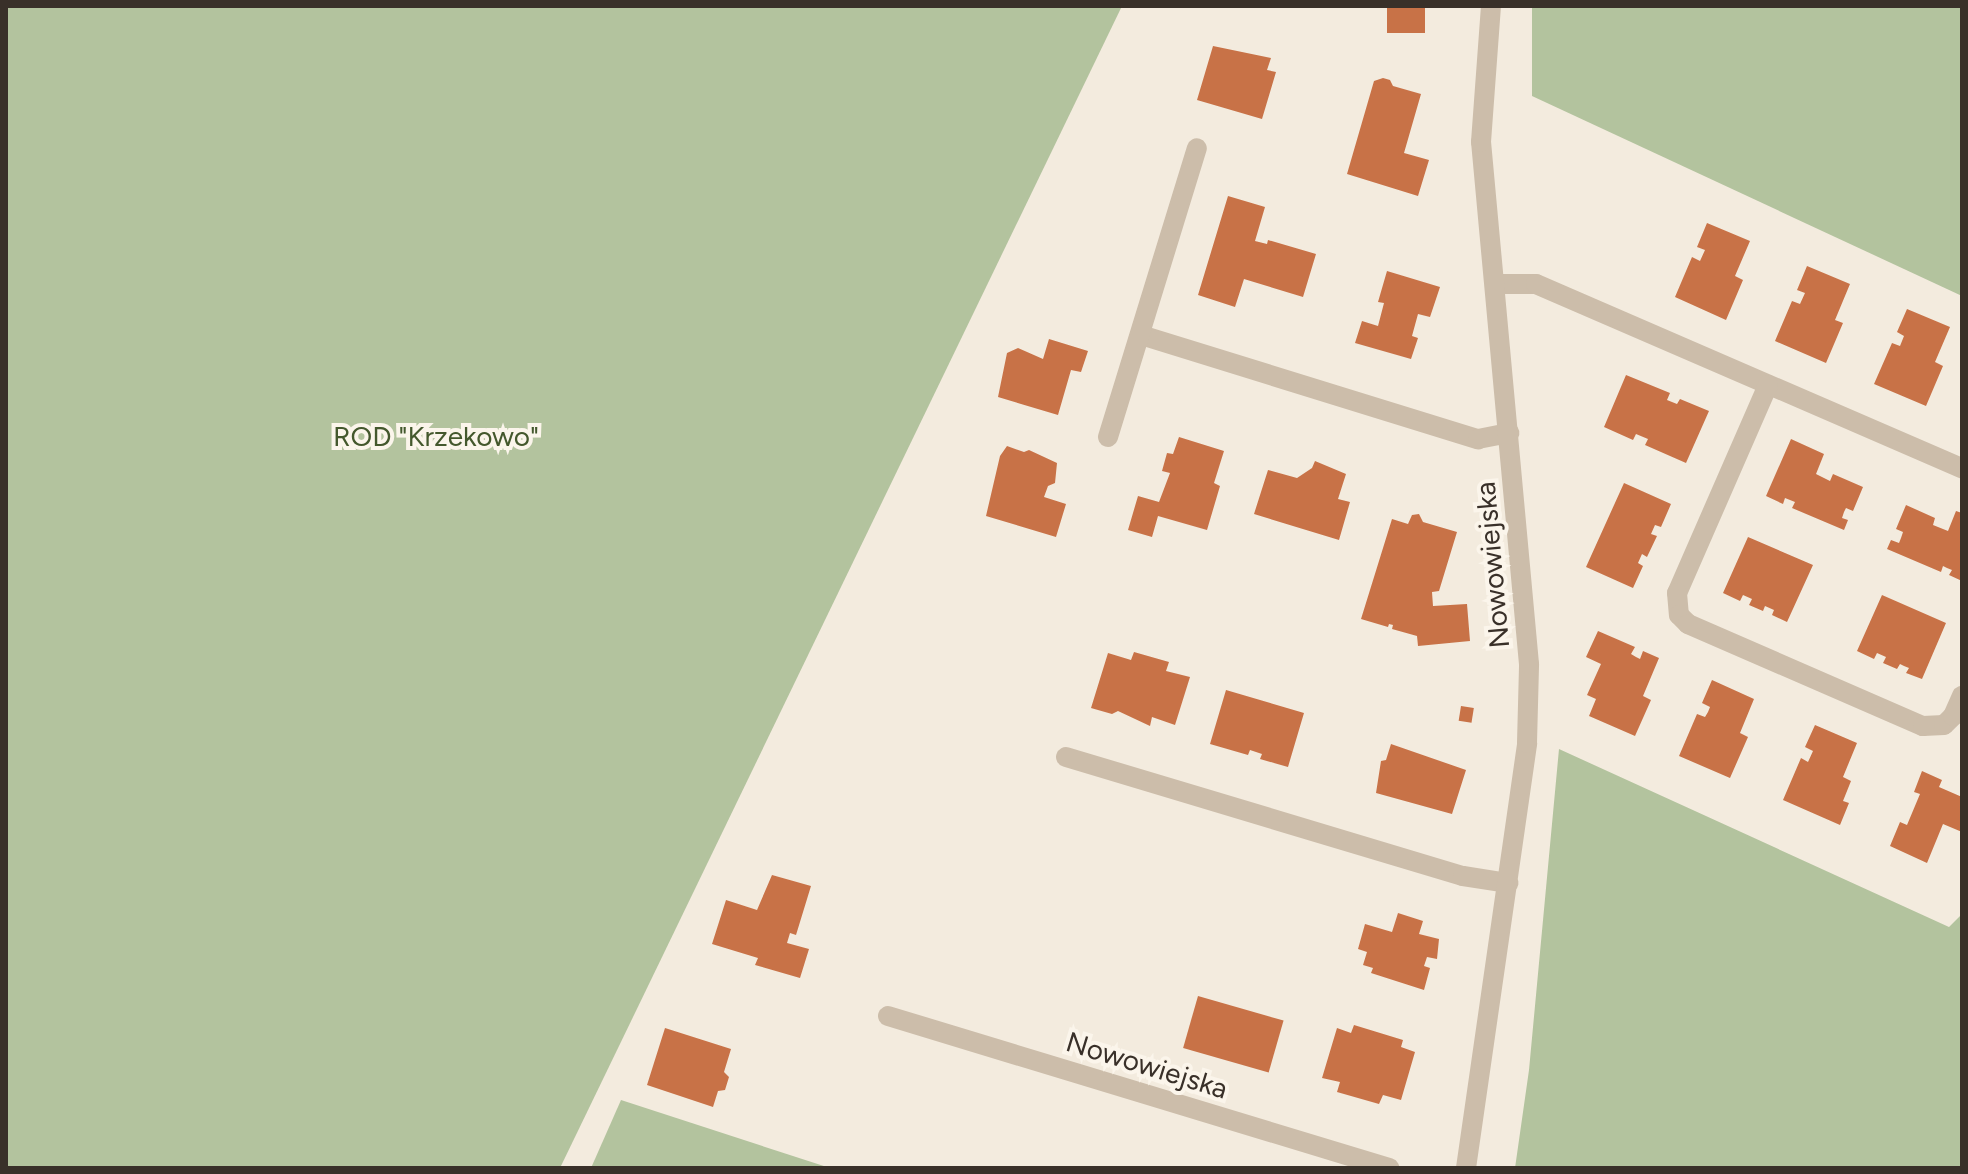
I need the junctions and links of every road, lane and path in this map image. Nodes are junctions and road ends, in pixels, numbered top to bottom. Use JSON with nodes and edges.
{"nodes":[{"id":1,"x":1491,"y":6,"type":"edge"},
{"id":2,"x":1197,"y":148,"type":"dead end"},
{"id":3,"x":1496,"y":284,"type":"junction"},
{"id":4,"x":1141,"y":335,"type":"junction"},
{"id":5,"x":1768,"y":385,"type":"junction"},
{"id":6,"x":1509,"y":433,"type":"junction"},
{"id":7,"x":1108,"y":437,"type":"dead end"},
{"id":8,"x":1962,"y":468,"type":"edge"},
{"id":9,"x":1962,"y":696,"type":"edge"},
{"id":10,"x":1066,"y":757,"type":"dead end"},
{"id":11,"x":1508,"y":883,"type":"junction"},
{"id":12,"x":888,"y":1016,"type":"dead end"},
{"id":13,"x":1389,"y":1168,"type":"edge"},
{"id":14,"x":1466,"y":1168,"type":"edge"}],
"edges":[{"from":1,"to":3,"type":"street","name":"Nowowiejska"},
{"from":2,"to":4,"type":"street"},
{"from":3,"to":5,"type":"street"},
{"from":3,"to":6,"type":"street","name":"Nowowiejska"},
{"from":4,"to":6,"type":"street"},
{"from":4,"to":7,"type":"street"},
{"from":5,"to":8,"type":"street"},
{"from":5,"to":9,"type":"street"},
{"from":6,"to":11,"type":"street","name":"Nowowiejska"},
{"from":10,"to":11,"type":"street"},
{"from":11,"to":14,"type":"street","name":"Nowowiejska"},
{"from":12,"to":13,"type":"street","name":"Nowowiejska"}]}
